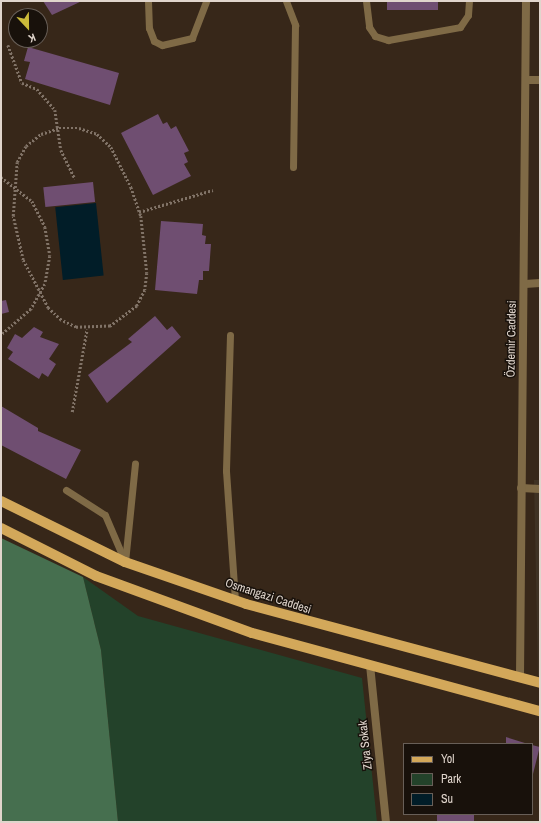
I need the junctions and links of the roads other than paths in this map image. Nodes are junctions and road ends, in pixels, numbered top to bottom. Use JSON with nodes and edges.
{"nodes":[{"id":1,"x":148,"y":1,"type":"edge"},
{"id":2,"x":206,"y":1,"type":"edge"},
{"id":3,"x":286,"y":1,"type":"edge"},
{"id":4,"x":366,"y":1,"type":"edge"},
{"id":5,"x":469,"y":1,"type":"edge"},
{"id":6,"x":526,"y":1,"type":"edge"},
{"id":7,"x":527,"y":80,"type":"junction"},
{"id":8,"x":540,"y":80,"type":"edge"},
{"id":9,"x":293,"y":167,"type":"dead end"},
{"id":10,"x":540,"y":283,"type":"edge"},
{"id":11,"x":525,"y":284,"type":"junction"},
{"id":12,"x":230,"y":336,"type":"dead end"},
{"id":13,"x":135,"y":464,"type":"dead end"},
{"id":14,"x":521,"y":488,"type":"junction"},
{"id":15,"x":540,"y":489,"type":"edge"},
{"id":16,"x":66,"y":490,"type":"dead end"},
{"id":17,"x":1,"y":501,"type":"edge"},
{"id":18,"x":1,"y":528,"type":"edge"},
{"id":19,"x":125,"y":562,"type":"junction"},
{"id":20,"x":235,"y":600,"type":"junction"},
{"id":21,"x":370,"y":665,"type":"junction"},
{"id":22,"x":520,"y":677,"type":"junction"},
{"id":23,"x":540,"y":683,"type":"edge"},
{"id":24,"x":540,"y":711,"type":"edge"},
{"id":25,"x":386,"y":822,"type":"edge"}],
"edges":[{"from":1,"to":2,"type":"lane"},
{"from":3,"to":9,"type":"lane"},
{"from":4,"to":5,"type":"lane"},
{"from":6,"to":7,"type":"street","name":"Özdemir Caddesi"},
{"from":7,"to":8,"type":"street"},
{"from":7,"to":11,"type":"street","name":"Özdemir Caddesi"},
{"from":10,"to":11,"type":"street"},
{"from":11,"to":14,"type":"street","name":"Özdemir Caddesi"},
{"from":12,"to":20,"type":"lane"},
{"from":13,"to":19,"type":"lane"},
{"from":14,"to":15,"type":"street"},
{"from":14,"to":22,"type":"street","name":"Özdemir Caddesi"},
{"from":16,"to":19,"type":"lane"},
{"from":17,"to":19,"type":"main road","name":"Osmangazi Caddesi"},
{"from":18,"to":21,"type":"main road"},
{"from":19,"to":20,"type":"main road","name":"Osmangazi Caddesi"},
{"from":20,"to":22,"type":"main road","name":"Osmangazi Caddesi"},
{"from":21,"to":24,"type":"main road"},
{"from":21,"to":25,"type":"street","name":"Ziya Sokak"},
{"from":22,"to":23,"type":"main road","name":"Osmangazi Caddesi"}]}
